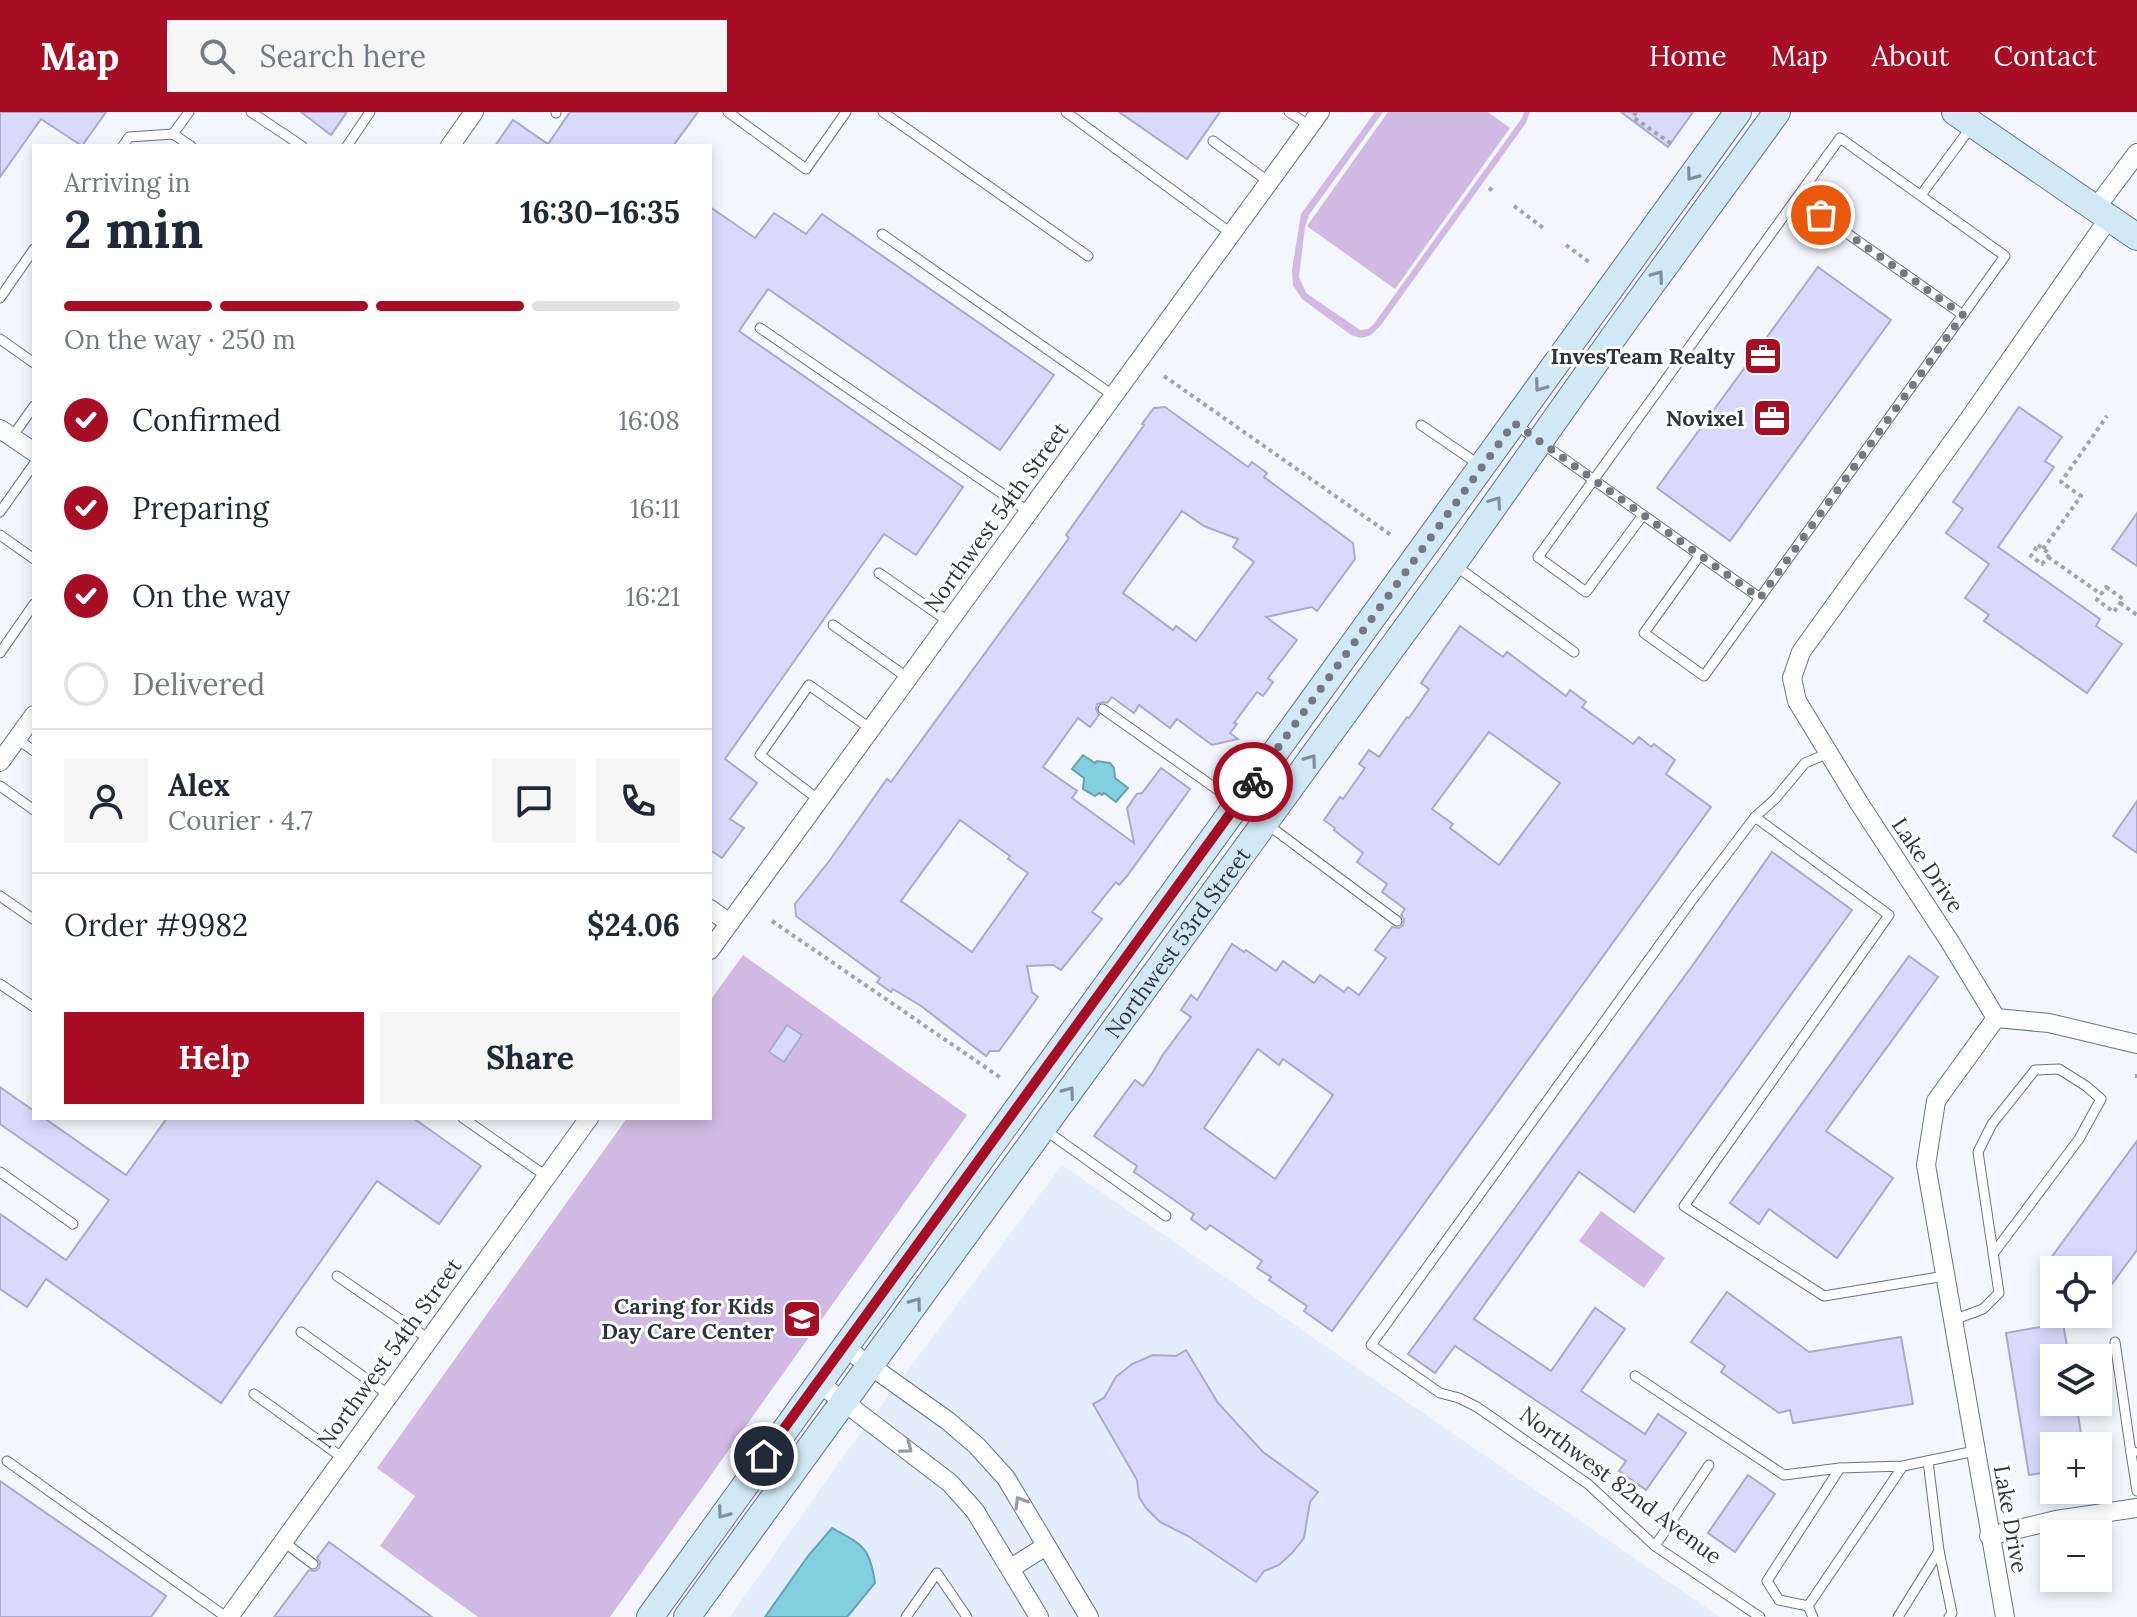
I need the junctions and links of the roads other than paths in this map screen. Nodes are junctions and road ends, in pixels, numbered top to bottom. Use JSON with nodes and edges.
{"nodes":[{"id":1,"x":189,"y":112,"type":"edge"},
{"id":2,"x":251,"y":112,"type":"edge"},
{"id":3,"x":370,"y":112,"type":"edge"},
{"id":4,"x":474,"y":112,"type":"edge"},
{"id":5,"x":728,"y":112,"type":"edge"},
{"id":6,"x":846,"y":112,"type":"edge"},
{"id":7,"x":883,"y":112,"type":"edge"},
{"id":8,"x":1066,"y":112,"type":"edge"},
{"id":9,"x":1289,"y":112,"type":"edge"},
{"id":10,"x":1738,"y":112,"type":"edge"},
{"id":11,"x":1777,"y":112,"type":"edge"},
{"id":12,"x":1964,"y":118,"type":"edge"},
{"id":13,"x":1315,"y":119,"type":"edge"},
{"id":14,"x":173,"y":134,"type":"junction"},
{"id":15,"x":1213,"y":141,"type":"dead end"},
{"id":16,"x":124,"y":144,"type":"edge"},
{"id":17,"x":188,"y":144,"type":"edge"},
{"id":18,"x":299,"y":144,"type":"edge"},
{"id":19,"x":348,"y":144,"type":"edge"},
{"id":20,"x":451,"y":144,"type":"edge"},
{"id":21,"x":2137,"y":153,"type":"edge"},
{"id":22,"x":1269,"y":182,"type":"junction"},
{"id":23,"x":1921,"y":195,"type":"junction"},
{"id":24,"x":1797,"y":198,"type":"junction"},
{"id":25,"x":2102,"y":214,"type":"junction"},
{"id":26,"x":882,"y":234,"type":"dead end"},
{"id":27,"x":1232,"y":234,"type":"junction"},
{"id":28,"x":2137,"y":237,"type":"edge"},
{"id":29,"x":32,"y":252,"type":"edge"},
{"id":30,"x":1088,"y":256,"type":"dead end"},
{"id":31,"x":0,"y":298,"type":"edge"},
{"id":32,"x":1963,"y":315,"type":"junction"},
{"id":33,"x":760,"y":328,"type":"dead end"},
{"id":34,"x":0,"y":339,"type":"edge"},
{"id":35,"x":32,"y":362,"type":"edge"},
{"id":36,"x":1114,"y":396,"type":"junction"},
{"id":37,"x":32,"y":408,"type":"edge"},
{"id":38,"x":1514,"y":423,"type":"junction"},
{"id":39,"x":1421,"y":425,"type":"dead end"},
{"id":40,"x":6,"y":433,"type":"edge"},
{"id":41,"x":1539,"y":441,"type":"junction"},
{"id":42,"x":32,"y":451,"type":"edge"},
{"id":43,"x":32,"y":467,"type":"edge"},
{"id":44,"x":1482,"y":467,"type":"junction"},
{"id":45,"x":1595,"y":481,"type":"junction"},
{"id":46,"x":0,"y":512,"type":"edge"},
{"id":47,"x":1029,"y":512,"type":"junction"},
{"id":48,"x":1643,"y":515,"type":"junction"},
{"id":49,"x":0,"y":535,"type":"edge"},
{"id":50,"x":1700,"y":555,"type":"junction"},
{"id":51,"x":32,"y":558,"type":"edge"},
{"id":52,"x":1453,"y":564,"type":"junction"},
{"id":53,"x":879,"y":573,"type":"dead end"},
{"id":54,"x":1760,"y":598,"type":"junction"},
{"id":55,"x":32,"y":607,"type":"edge"},
{"id":56,"x":949,"y":622,"type":"junction"},
{"id":57,"x":833,"y":625,"type":"dead end"},
{"id":58,"x":1574,"y":652,"type":"dead end"},
{"id":59,"x":0,"y":653,"type":"edge"},
{"id":60,"x":908,"y":678,"type":"junction"},
{"id":61,"x":1103,"y":709,"type":"dead end"},
{"id":62,"x":32,"y":718,"type":"edge"},
{"id":63,"x":871,"y":729,"type":"junction"},
{"id":64,"x":17,"y":739,"type":"junction"},
{"id":65,"x":32,"y":750,"type":"edge"},
{"id":66,"x":1829,"y":753,"type":"junction"},
{"id":67,"x":0,"y":762,"type":"edge"},
{"id":68,"x":0,"y":786,"type":"edge"},
{"id":69,"x":819,"y":800,"type":"junction"},
{"id":70,"x":1237,"y":804,"type":"junction"},
{"id":71,"x":32,"y":809,"type":"edge"},
{"id":72,"x":1755,"y":817,"type":"junction"},
{"id":73,"x":1265,"y":823,"type":"junction"},
{"id":74,"x":0,"y":896,"type":"edge"},
{"id":75,"x":712,"y":910,"type":"edge"},
{"id":76,"x":32,"y":918,"type":"edge"},
{"id":77,"x":1397,"y":921,"type":"dead end"},
{"id":78,"x":729,"y":923,"type":"junction"},
{"id":79,"x":712,"y":947,"type":"edge"},
{"id":80,"x":0,"y":984,"type":"edge"},
{"id":81,"x":32,"y":1006,"type":"edge"},
{"id":82,"x":1996,"y":1018,"type":"junction"},
{"id":83,"x":2137,"y":1044,"type":"edge"},
{"id":84,"x":466,"y":1120,"type":"edge"},
{"id":85,"x":587,"y":1120,"type":"edge"},
{"id":86,"x":1043,"y":1128,"type":"junction"},
{"id":87,"x":0,"y":1172,"type":"edge"},
{"id":88,"x":546,"y":1176,"type":"junction"},
{"id":89,"x":1166,"y":1216,"type":"dead end"},
{"id":90,"x":73,"y":1224,"type":"dead end"},
{"id":91,"x":1993,"y":1254,"type":"junction"},
{"id":92,"x":337,"y":1276,"type":"dead end"},
{"id":93,"x":1945,"y":1276,"type":"junction"},
{"id":94,"x":1953,"y":1320,"type":"junction"},
{"id":95,"x":301,"y":1332,"type":"dead end"},
{"id":96,"x":429,"y":1339,"type":"junction"},
{"id":97,"x":2115,"y":1342,"type":"dead end"},
{"id":98,"x":844,"y":1347,"type":"junction"},
{"id":99,"x":870,"y":1366,"type":"junction"},
{"id":100,"x":1635,"y":1376,"type":"dead end"},
{"id":101,"x":818,"y":1382,"type":"junction"},
{"id":102,"x":254,"y":1394,"type":"dead end"},
{"id":103,"x":389,"y":1395,"type":"junction"},
{"id":104,"x":845,"y":1401,"type":"junction"},
{"id":105,"x":1975,"y":1451,"type":"junction"},
{"id":106,"x":2134,"y":1452,"type":"edge"},
{"id":107,"x":343,"y":1458,"type":"junction"},
{"id":108,"x":7,"y":1461,"type":"dead end"},
{"id":109,"x":1928,"y":1461,"type":"junction"},
{"id":110,"x":1709,"y":1465,"type":"dead end"},
{"id":111,"x":1903,"y":1466,"type":"junction"},
{"id":112,"x":1840,"y":1468,"type":"junction"},
{"id":113,"x":2137,"y":1491,"type":"edge"},
{"id":114,"x":2137,"y":1508,"type":"edge"},
{"id":115,"x":1989,"y":1536,"type":"junction"},
{"id":116,"x":284,"y":1542,"type":"junction"},
{"id":117,"x":1046,"y":1546,"type":"junction"},
{"id":118,"x":1655,"y":1546,"type":"junction"},
{"id":119,"x":1939,"y":1551,"type":"junction"},
{"id":120,"x":313,"y":1564,"type":"dead end"},
{"id":121,"x":1011,"y":1568,"type":"junction"},
{"id":122,"x":1808,"y":1606,"type":"junction"},
{"id":123,"x":228,"y":1617,"type":"edge"},
{"id":124,"x":650,"y":1617,"type":"edge"},
{"id":125,"x":687,"y":1617,"type":"edge"},
{"id":126,"x":906,"y":1617,"type":"edge"},
{"id":127,"x":967,"y":1617,"type":"edge"},
{"id":128,"x":1039,"y":1617,"type":"edge"},
{"id":129,"x":1089,"y":1617,"type":"edge"},
{"id":130,"x":1760,"y":1617,"type":"edge"},
{"id":131,"x":1813,"y":1617,"type":"edge"},
{"id":132,"x":1898,"y":1617,"type":"edge"},
{"id":133,"x":1949,"y":1617,"type":"edge"},
{"id":134,"x":2005,"y":1617,"type":"edge"}],
"edges":[{"from":1,"to":14,"type":"lane"},
{"from":2,"to":18,"type":"lane"},
{"from":3,"to":19,"type":"lane"},
{"from":4,"to":20,"type":"street"},
{"from":5,"to":6,"type":"lane"},
{"from":7,"to":30,"type":"lane"},
{"from":8,"to":27,"type":"lane"},
{"from":9,"to":13,"type":"lane"},
{"from":10,"to":38,"type":"street","name":"Northwest 53rd Street","one_way":true},
{"from":41,"to":11,"type":"street","name":"Northwest 53rd Street","one_way":true},
{"from":12,"to":23,"type":"lane"},
{"from":12,"to":25,"type":"street"},
{"from":13,"to":22,"type":"street","name":"Northwest 54th Street"},
{"from":14,"to":16,"type":"lane"},
{"from":14,"to":17,"type":"lane"},
{"from":15,"to":22,"type":"lane"},
{"from":21,"to":25,"type":"street","name":"Lake Drive"},
{"from":22,"to":27,"type":"street","name":"Northwest 54th Street"},
{"from":23,"to":24,"type":"lane"},
{"from":23,"to":32,"type":"lane"},
{"from":24,"to":32,"type":"lane"},
{"from":24,"to":45,"type":"lane"},
{"from":25,"to":28,"type":"street"},
{"from":25,"to":66,"type":"street","name":"Lake Drive"},
{"from":26,"to":36,"type":"lane"},
{"from":27,"to":36,"type":"street","name":"Northwest 54th Street"},
{"from":29,"to":31,"type":"lane"},
{"from":32,"to":54,"type":"lane"},
{"from":33,"to":47,"type":"lane"},
{"from":34,"to":35,"type":"lane"},
{"from":36,"to":47,"type":"street","name":"Northwest 54th Street"},
{"from":37,"to":40,"type":"lane"},
{"from":38,"to":41,"type":"lane"},
{"from":38,"to":44,"type":"street","name":"Northwest 53rd Street"},
{"from":39,"to":44,"type":"lane"},
{"from":40,"to":42,"type":"street"},
{"from":41,"to":45,"type":"lane"},
{"from":52,"to":41,"type":"street","name":"Northwest 53rd Street","one_way":true},
{"from":43,"to":46,"type":"lane"},
{"from":44,"to":70,"type":"street","name":"Northwest 53rd Street"},
{"from":45,"to":48,"type":"lane"},
{"from":45,"to":48,"type":"lane"},
{"from":47,"to":56,"type":"street","name":"Northwest 54th Street"},
{"from":48,"to":50,"type":"lane"},
{"from":49,"to":51,"type":"lane"},
{"from":50,"to":54,"type":"lane"},
{"from":50,"to":54,"type":"lane"},
{"from":52,"to":58,"type":"lane"},
{"from":73,"to":52,"type":"street","name":"Northwest 53rd Street","one_way":true},
{"from":53,"to":56,"type":"lane"},
{"from":55,"to":59,"type":"lane"},
{"from":56,"to":60,"type":"street","name":"Northwest 54th Street"},
{"from":57,"to":60,"type":"lane"},
{"from":60,"to":63,"type":"street","name":"Northwest 54th Street"},
{"from":61,"to":70,"type":"lane"},
{"from":62,"to":64,"type":"street"},
{"from":63,"to":69,"type":"street","name":"Northwest 54th Street"},
{"from":63,"to":69,"type":"lane"},
{"from":64,"to":65,"type":"lane"},
{"from":64,"to":67,"type":"street"},
{"from":66,"to":72,"type":"lane"},
{"from":66,"to":82,"type":"street","name":"Lake Drive"},
{"from":68,"to":71,"type":"lane"},
{"from":69,"to":78,"type":"street","name":"Northwest 54th Street"},
{"from":70,"to":73,"type":"street"},
{"from":70,"to":98,"type":"street","name":"Northwest 53rd Street"},
{"from":72,"to":93,"type":"lane"},
{"from":72,"to":118,"type":"lane","name":"Northwest 82nd Avenue"},
{"from":73,"to":77,"type":"lane"},
{"from":86,"to":73,"type":"street","name":"Northwest 53rd Street","one_way":true},
{"from":74,"to":76,"type":"lane"},
{"from":75,"to":78,"type":"street"},
{"from":78,"to":79,"type":"street","name":"Northwest 54th Street"},
{"from":80,"to":81,"type":"lane"},
{"from":82,"to":83,"type":"street"},
{"from":82,"to":93,"type":"street","name":"Lake Drive"},
{"from":84,"to":88,"type":"lane"},
{"from":85,"to":88,"type":"street","name":"Northwest 54th Street"},
{"from":86,"to":89,"type":"lane"},
{"from":99,"to":86,"type":"street","name":"Northwest 53rd Street","one_way":true},
{"from":87,"to":90,"type":"lane"},
{"from":88,"to":96,"type":"street","name":"Northwest 54th Street"},
{"from":91,"to":91,"type":"lane"},
{"from":91,"to":94,"type":"lane"},
{"from":92,"to":96,"type":"lane"},
{"from":93,"to":94,"type":"street","name":"Lake Drive"},
{"from":94,"to":105,"type":"street","name":"Lake Drive"},
{"from":95,"to":103,"type":"lane"},
{"from":96,"to":103,"type":"street","name":"Northwest 54th Street"},
{"from":97,"to":106,"type":"lane"},
{"from":98,"to":99,"type":"street"},
{"from":98,"to":101,"type":"street","name":"Northwest 53rd Street"},
{"from":99,"to":104,"type":"street","name":"Northwest 53rd Street"},
{"from":117,"to":99,"type":"street","one_way":true},
{"from":100,"to":112,"type":"lane"},
{"from":101,"to":104,"type":"street"},
{"from":101,"to":124,"type":"street","name":"Northwest 53rd Street","one_way":true},
{"from":102,"to":107,"type":"lane"},
{"from":103,"to":107,"type":"street","name":"Northwest 54th Street"},
{"from":104,"to":121,"type":"street","one_way":true},
{"from":104,"to":125,"type":"street","name":"Northwest 53rd Street"},
{"from":105,"to":109,"type":"lane"},
{"from":105,"to":115,"type":"street","name":"Lake Drive"},
{"from":106,"to":113,"type":"lane"},
{"from":107,"to":116,"type":"street","name":"Northwest 54th Street"},
{"from":108,"to":123,"type":"lane"},
{"from":109,"to":111,"type":"lane"},
{"from":109,"to":119,"type":"lane"},
{"from":110,"to":118,"type":"lane"},
{"from":111,"to":112,"type":"lane"},
{"from":111,"to":122,"type":"lane"},
{"from":112,"to":122,"type":"lane"},
{"from":114,"to":115,"type":"street"},
{"from":115,"to":134,"type":"street","name":"Lake Drive"},
{"from":116,"to":120,"type":"lane"},
{"from":116,"to":123,"type":"street","name":"Northwest 54th Street"},
{"from":117,"to":121,"type":"street"},
{"from":117,"to":129,"type":"street"},
{"from":118,"to":130,"type":"lane","name":"Northwest 82nd Avenue"},
{"from":119,"to":132,"type":"lane"},
{"from":119,"to":133,"type":"lane"},
{"from":121,"to":128,"type":"street"},
{"from":122,"to":131,"type":"lane"},
{"from":126,"to":127,"type":"lane"}]}
